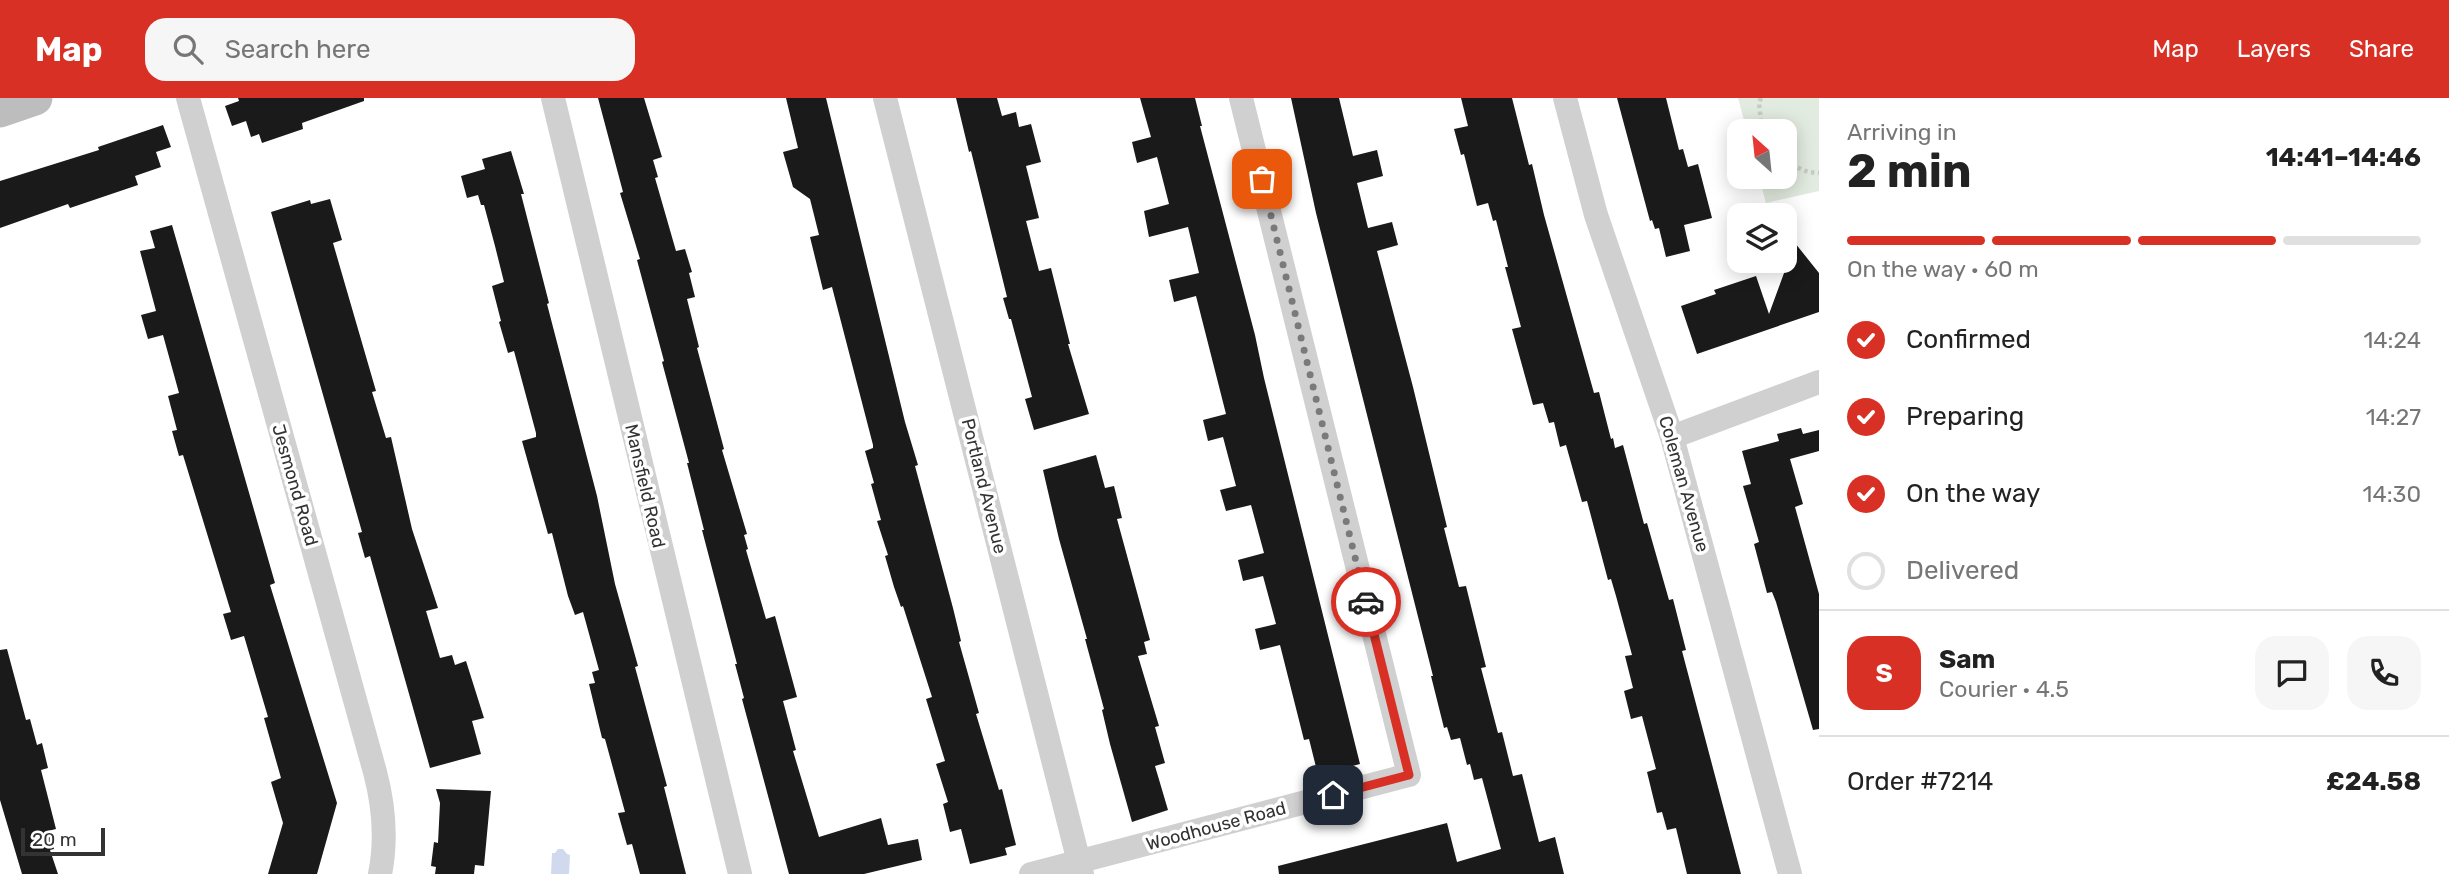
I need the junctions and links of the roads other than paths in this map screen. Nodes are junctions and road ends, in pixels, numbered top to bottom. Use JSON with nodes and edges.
{"nodes":[{"id":1,"x":35,"y":98,"type":"edge"},
{"id":2,"x":188,"y":98,"type":"edge"},
{"id":3,"x":553,"y":98,"type":"edge"},
{"id":4,"x":886,"y":98,"type":"edge"},
{"id":5,"x":1241,"y":98,"type":"edge"},
{"id":6,"x":1565,"y":98,"type":"edge"},
{"id":7,"x":0,"y":110,"type":"edge"},
{"id":8,"x":1819,"y":383,"type":"edge"},
{"id":9,"x":1672,"y":437,"type":"junction"},
{"id":10,"x":1081,"y":868,"type":"edge"},
{"id":11,"x":380,"y":874,"type":"edge"},
{"id":12,"x":740,"y":874,"type":"edge"},
{"id":13,"x":1031,"y":874,"type":"edge"},
{"id":14,"x":1790,"y":874,"type":"edge"}],
"edges":[{"from":1,"to":7,"type":"street"},
{"from":2,"to":11,"type":"street","name":"Jesmond Road"},
{"from":3,"to":12,"type":"street","name":"Mansfield Road"},
{"from":4,"to":10,"type":"street","name":"Portland Avenue"},
{"from":5,"to":10,"type":"street","name":"Woodhouse Road"},
{"from":6,"to":9,"type":"street","name":"Coleman Avenue"},
{"from":8,"to":9,"type":"street"},
{"from":9,"to":14,"type":"street","name":"Coleman Avenue"},
{"from":10,"to":13,"type":"street"}]}
